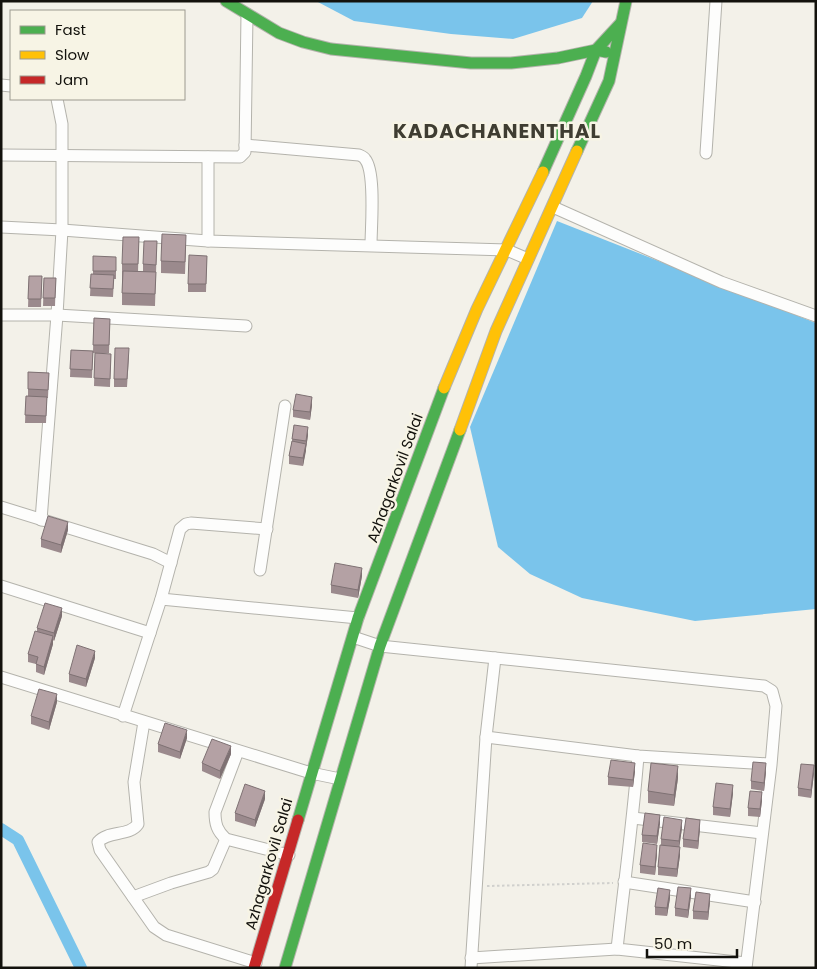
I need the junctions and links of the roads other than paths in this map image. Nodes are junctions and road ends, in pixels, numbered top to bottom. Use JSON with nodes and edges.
{"nodes":[{"id":1,"x":226,"y":1,"type":"edge"},
{"id":2,"x":626,"y":1,"type":"edge"},
{"id":3,"x":716,"y":1,"type":"edge"},
{"id":4,"x":247,"y":14,"type":"junction"},
{"id":5,"x":621,"y":24,"type":"junction"},
{"id":6,"x":596,"y":50,"type":"junction"},
{"id":7,"x":614,"y":54,"type":"junction"},
{"id":8,"x":57,"y":100,"type":"edge"},
{"id":9,"x":245,"y":145,"type":"junction"},
{"id":10,"x":706,"y":152,"type":"dead end"},
{"id":11,"x":1,"y":155,"type":"edge"},
{"id":12,"x":61,"y":156,"type":"junction"},
{"id":13,"x":208,"y":157,"type":"junction"},
{"id":14,"x":553,"y":208,"type":"junction"},
{"id":15,"x":1,"y":227,"type":"edge"},
{"id":16,"x":62,"y":230,"type":"junction"},
{"id":17,"x":208,"y":241,"type":"junction"},
{"id":18,"x":371,"y":245,"type":"junction"},
{"id":19,"x":507,"y":250,"type":"junction"},
{"id":20,"x":528,"y":259,"type":"junction"},
{"id":21,"x":1,"y":315,"type":"edge"},
{"id":22,"x":57,"y":315,"type":"junction"},
{"id":23,"x":816,"y":316,"type":"edge"},
{"id":24,"x":246,"y":326,"type":"dead end"},
{"id":25,"x":285,"y":406,"type":"dead end"},
{"id":26,"x":1,"y":507,"type":"edge"},
{"id":27,"x":40,"y":520,"type":"junction"},
{"id":28,"x":267,"y":529,"type":"junction"},
{"id":29,"x":171,"y":563,"type":"junction"},
{"id":30,"x":260,"y":570,"type":"dead end"},
{"id":31,"x":1,"y":586,"type":"edge"},
{"id":32,"x":161,"y":599,"type":"junction"},
{"id":33,"x":358,"y":618,"type":"junction"},
{"id":34,"x":150,"y":633,"type":"junction"},
{"id":35,"x":353,"y":638,"type":"junction"},
{"id":36,"x":380,"y":646,"type":"junction"},
{"id":37,"x":495,"y":658,"type":"junction"},
{"id":38,"x":1,"y":677,"type":"edge"},
{"id":39,"x":123,"y":716,"type":"junction"},
{"id":40,"x":144,"y":722,"type":"junction"},
{"id":41,"x":486,"y":737,"type":"junction"},
{"id":42,"x":238,"y":751,"type":"junction"},
{"id":43,"x":638,"y":756,"type":"junction"},
{"id":44,"x":771,"y":764,"type":"junction"},
{"id":45,"x":311,"y":773,"type":"junction"},
{"id":46,"x":340,"y":779,"type":"junction"},
{"id":47,"x":633,"y":818,"type":"junction"},
{"id":48,"x":762,"y":833,"type":"junction"},
{"id":49,"x":226,"y":839,"type":"junction"},
{"id":50,"x":289,"y":854,"type":"junction"},
{"id":51,"x":624,"y":882,"type":"junction"},
{"id":52,"x":132,"y":897,"type":"junction"},
{"id":53,"x":755,"y":902,"type":"junction"},
{"id":54,"x":617,"y":949,"type":"junction"},
{"id":55,"x":471,"y":963,"type":"edge"},
{"id":56,"x":255,"y":965,"type":"edge"},
{"id":57,"x":746,"y":966,"type":"edge"},
{"id":58,"x":285,"y":968,"type":"edge"}],
"edges":[{"from":1,"to":4,"type":"main road"},
{"from":2,"to":5,"type":"main road"},
{"from":3,"to":10,"type":"street"},
{"from":4,"to":6,"type":"main road"},
{"from":4,"to":9,"type":"street"},
{"from":5,"to":6,"type":"main road","name":"Azhagarkovil Salai"},
{"from":5,"to":7,"type":"main road"},
{"from":6,"to":7,"type":"main road"},
{"from":6,"to":19,"type":"main road","name":"Azhagarkovil Salai"},
{"from":7,"to":14,"type":"main road"},
{"from":8,"to":12,"type":"street"},
{"from":9,"to":13,"type":"street"},
{"from":9,"to":18,"type":"street"},
{"from":11,"to":12,"type":"street"},
{"from":12,"to":13,"type":"street"},
{"from":12,"to":16,"type":"street"},
{"from":13,"to":17,"type":"street"},
{"from":14,"to":20,"type":"main road"},
{"from":14,"to":23,"type":"street"},
{"from":15,"to":16,"type":"street"},
{"from":16,"to":17,"type":"street"},
{"from":16,"to":22,"type":"street"},
{"from":17,"to":18,"type":"street"},
{"from":18,"to":19,"type":"street"},
{"from":19,"to":20,"type":"street"},
{"from":19,"to":33,"type":"main road","name":"Azhagarkovil Salai"},
{"from":20,"to":36,"type":"main road"},
{"from":21,"to":22,"type":"street"},
{"from":22,"to":24,"type":"street"},
{"from":22,"to":27,"type":"street"},
{"from":25,"to":28,"type":"street"},
{"from":26,"to":27,"type":"street"},
{"from":27,"to":29,"type":"street"},
{"from":28,"to":29,"type":"street"},
{"from":28,"to":30,"type":"street"},
{"from":29,"to":32,"type":"street"},
{"from":31,"to":34,"type":"street"},
{"from":32,"to":33,"type":"street"},
{"from":32,"to":34,"type":"street"},
{"from":33,"to":35,"type":"main road","name":"Azhagarkovil Salai"},
{"from":34,"to":39,"type":"street"},
{"from":35,"to":36,"type":"street"},
{"from":35,"to":45,"type":"main road","name":"Azhagarkovil Salai"},
{"from":36,"to":37,"type":"street"},
{"from":36,"to":46,"type":"main road"},
{"from":37,"to":41,"type":"street"},
{"from":37,"to":44,"type":"street"},
{"from":38,"to":39,"type":"street"},
{"from":39,"to":40,"type":"street"},
{"from":40,"to":42,"type":"street"},
{"from":40,"to":52,"type":"street"},
{"from":41,"to":43,"type":"street"},
{"from":41,"to":55,"type":"street"},
{"from":42,"to":45,"type":"street"},
{"from":42,"to":49,"type":"street"},
{"from":43,"to":44,"type":"street"},
{"from":43,"to":47,"type":"street"},
{"from":44,"to":48,"type":"street"},
{"from":45,"to":46,"type":"street"},
{"from":45,"to":50,"type":"main road","name":"Azhagarkovil Salai"},
{"from":46,"to":58,"type":"main road"},
{"from":47,"to":48,"type":"street"},
{"from":47,"to":51,"type":"street"},
{"from":48,"to":53,"type":"street"},
{"from":49,"to":50,"type":"street"},
{"from":49,"to":52,"type":"street"},
{"from":50,"to":56,"type":"main road","name":"Azhagarkovil Salai"},
{"from":51,"to":53,"type":"street"},
{"from":51,"to":54,"type":"street"},
{"from":52,"to":56,"type":"street"},
{"from":53,"to":57,"type":"street"},
{"from":54,"to":55,"type":"street"},
{"from":54,"to":57,"type":"street"}]}
